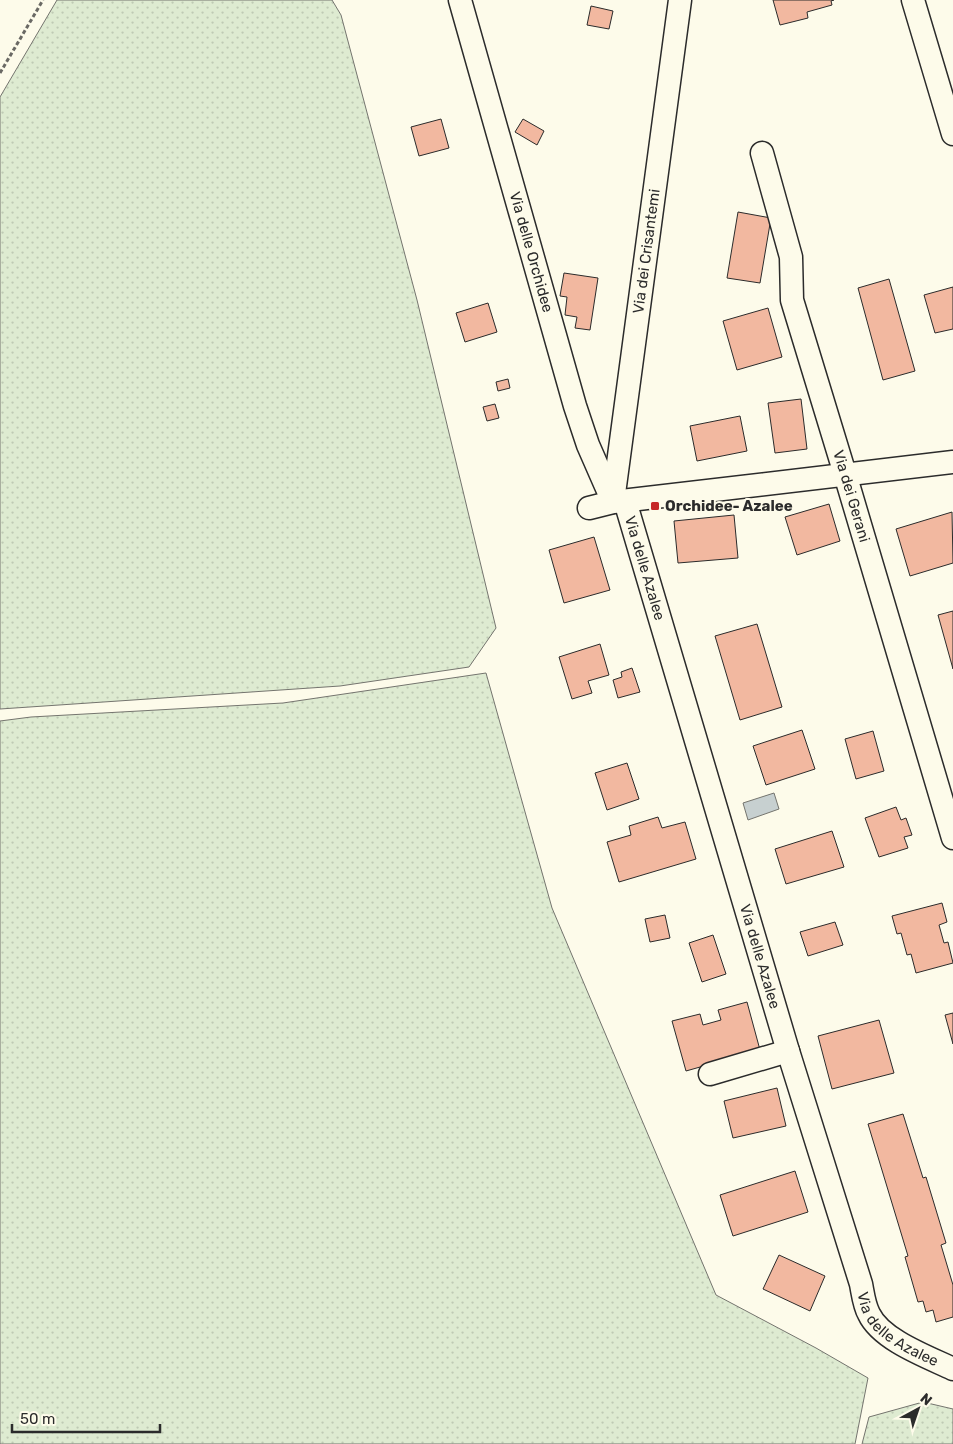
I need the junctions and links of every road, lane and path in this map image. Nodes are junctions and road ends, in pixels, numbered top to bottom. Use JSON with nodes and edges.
{"nodes":[{"id":1,"x":43,"y":0,"type":"edge"},
{"id":2,"x":460,"y":0,"type":"edge"},
{"id":3,"x":680,"y":0,"type":"edge"},
{"id":4,"x":913,"y":0,"type":"edge"},
{"id":5,"x":0,"y":73,"type":"edge"},
{"id":6,"x":949,"y":109,"type":"edge"},
{"id":7,"x":953,"y":134,"type":"edge"},
{"id":8,"x":762,"y":153,"type":"dead end"},
{"id":9,"x":953,"y":462,"type":"edge"},
{"id":10,"x":845,"y":474,"type":"junction"},
{"id":11,"x":619,"y":501,"type":"junction"},
{"id":12,"x":589,"y":508,"type":"dead end"},
{"id":13,"x":953,"y":838,"type":"edge"},
{"id":14,"x":788,"y":1051,"type":"junction"},
{"id":15,"x":710,"y":1074,"type":"dead end"},
{"id":16,"x":953,"y":1368,"type":"edge"}],
"edges":[{"from":1,"to":5,"type":"path"},
{"from":2,"to":11,"type":"street","name":"Via delle Orchidee"},
{"from":3,"to":11,"type":"street","name":"Via dei Crisantemi"},
{"from":4,"to":6,"type":"street"},
{"from":6,"to":7,"type":"street"},
{"from":8,"to":10,"type":"street","name":"Via dei Gerani"},
{"from":9,"to":10,"type":"street"},
{"from":10,"to":11,"type":"street"},
{"from":10,"to":13,"type":"street","name":"Via dei Gerani"},
{"from":11,"to":12,"type":"street"},
{"from":11,"to":14,"type":"street","name":"Via delle Azalee"},
{"from":14,"to":15,"type":"street"},
{"from":14,"to":16,"type":"street","name":"Via delle Azalee"}]}
